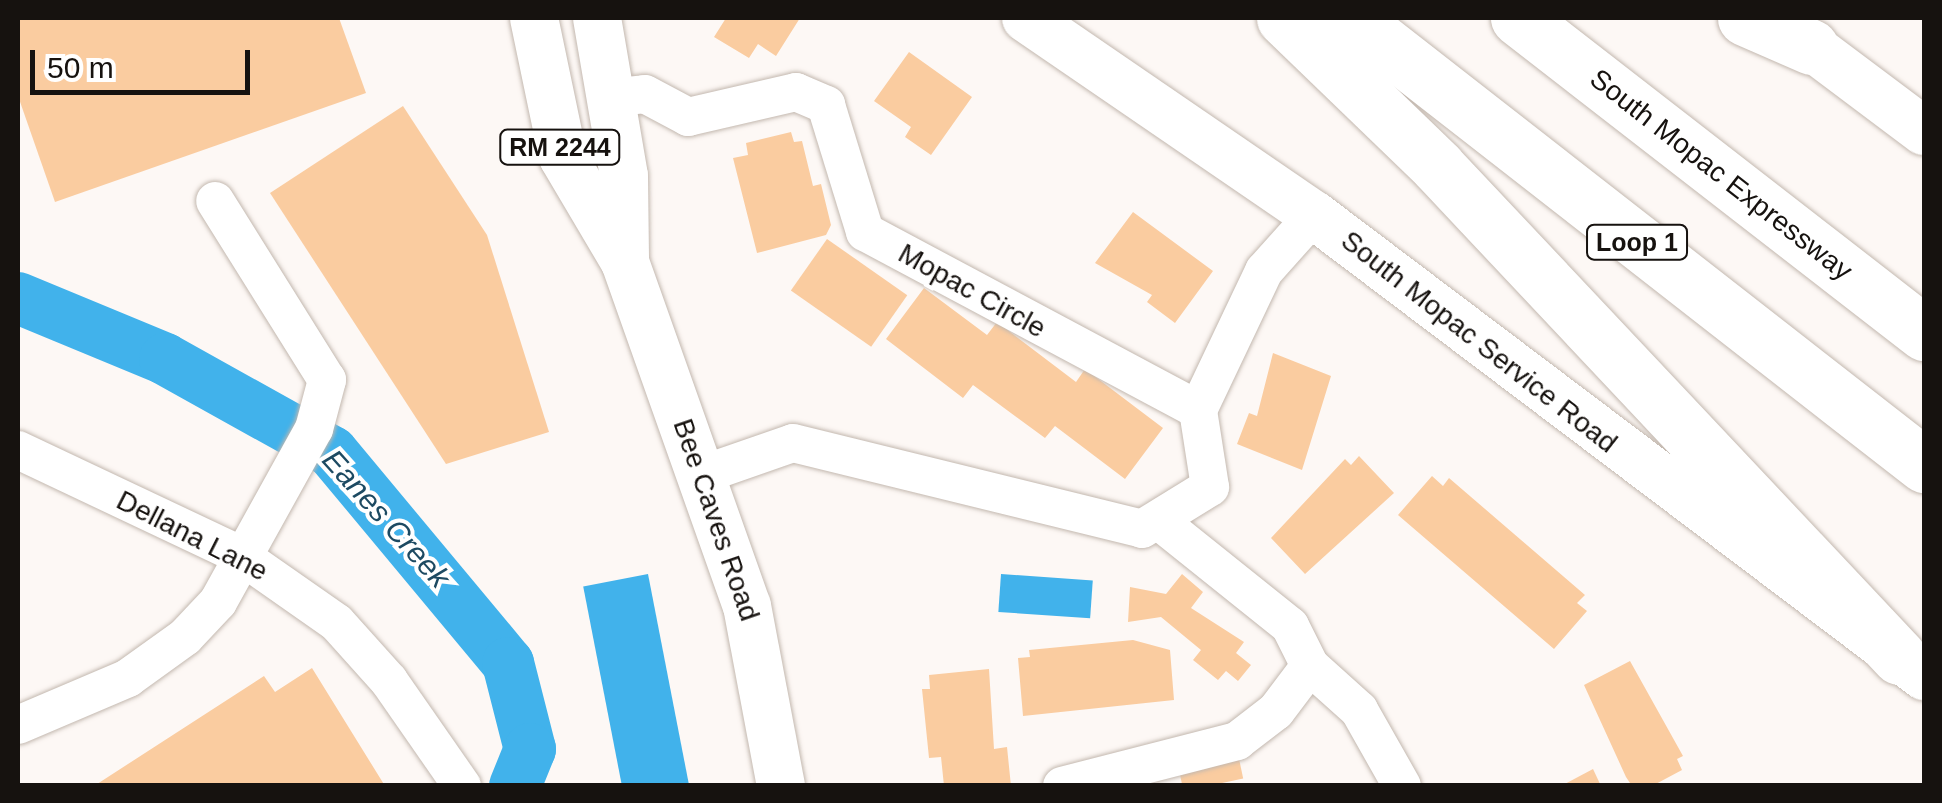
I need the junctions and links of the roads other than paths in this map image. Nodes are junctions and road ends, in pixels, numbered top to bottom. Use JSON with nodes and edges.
{"nodes":[{"id":1,"x":534,"y":18,"type":"edge"},
{"id":2,"x":597,"y":18,"type":"edge"},
{"id":3,"x":1026,"y":18,"type":"edge"},
{"id":4,"x":1284,"y":18,"type":"edge"},
{"id":5,"x":1350,"y":18,"type":"edge"},
{"id":6,"x":1518,"y":18,"type":"edge"},
{"id":7,"x":1745,"y":18,"type":"edge"},
{"id":8,"x":1792,"y":32,"type":"edge"},
{"id":9,"x":608,"y":98,"type":"junction"},
{"id":10,"x":1924,"y":130,"type":"edge"},
{"id":11,"x":215,"y":201,"type":"dead end"},
{"id":12,"x":1314,"y":215,"type":"junction"},
{"id":13,"x":625,"y":262,"type":"junction"},
{"id":14,"x":1924,"y":333,"type":"edge"},
{"id":15,"x":1198,"y":410,"type":"junction"},
{"id":16,"x":18,"y":450,"type":"edge"},
{"id":17,"x":1924,"y":465,"type":"edge"},
{"id":18,"x":702,"y":475,"type":"junction"},
{"id":19,"x":1158,"y":521,"type":"junction"},
{"id":20,"x":240,"y":555,"type":"junction"},
{"id":21,"x":1310,"y":666,"type":"junction"},
{"id":22,"x":1911,"y":667,"type":"edge"},
{"id":23,"x":18,"y":725,"type":"edge"},
{"id":24,"x":1161,"y":773,"type":"edge"},
{"id":25,"x":462,"y":786,"type":"edge"},
{"id":26,"x":781,"y":786,"type":"edge"},
{"id":27,"x":1062,"y":786,"type":"edge"},
{"id":28,"x":1402,"y":786,"type":"edge"}],
"edges":[{"from":1,"to":13,"type":"main road","name":"Bee Caves Road","number":"RM 2244"},
{"from":2,"to":9,"type":"main road","name":"Bee Caves Road","number":"RM 2244"},
{"from":3,"to":12,"type":"main road","name":"South Mopac Service Road"},
{"from":4,"to":22,"type":"highway"},
{"from":5,"to":17,"type":"highway","number":"Loop 1"},
{"from":6,"to":14,"type":"highway","name":"South Mopac Expressway"},
{"from":7,"to":8,"type":"highway"},
{"from":8,"to":10,"type":"main road"},
{"from":9,"to":13,"type":"main road","name":"Bee Caves Road","number":"RM 2244"},
{"from":9,"to":15,"type":"street","name":"Mopac Circle"},
{"from":11,"to":20,"type":"street"},
{"from":12,"to":15,"type":"street"},
{"from":12,"to":22,"type":"main road","name":"South Mopac Service Road"},
{"from":13,"to":18,"type":"main road","name":"Bee Caves Road","number":"RM 2244"},
{"from":15,"to":19,"type":"street"},
{"from":16,"to":20,"type":"street","name":"Dellana Lane"},
{"from":18,"to":19,"type":"street"},
{"from":18,"to":26,"type":"main road","name":"Bee Caves Road","number":"RM 2244"},
{"from":19,"to":21,"type":"street"},
{"from":20,"to":23,"type":"street"},
{"from":20,"to":25,"type":"street","name":"Dellana Lane"},
{"from":21,"to":24,"type":"street"},
{"from":21,"to":28,"type":"street"},
{"from":24,"to":27,"type":"street"}]}
